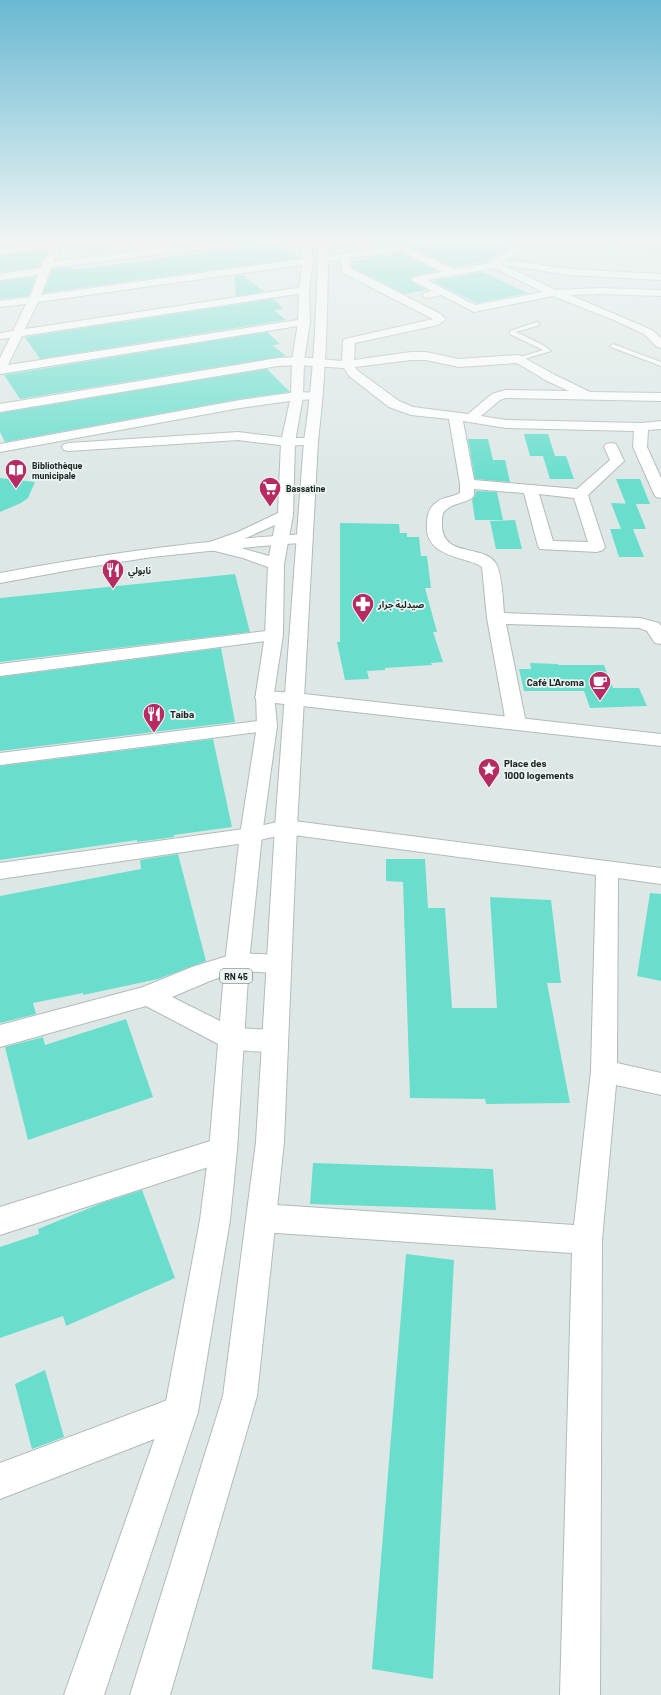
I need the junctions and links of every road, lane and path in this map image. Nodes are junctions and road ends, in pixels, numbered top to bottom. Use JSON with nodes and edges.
{"nodes":[{"id":1,"x":23,"y":321,"type":"edge"},
{"id":2,"x":96,"y":321,"type":"edge"},
{"id":3,"x":321,"y":321,"type":"edge"},
{"id":4,"x":437,"y":321,"type":"edge"},
{"id":5,"x":625,"y":321,"type":"edge"},
{"id":6,"x":304,"y":322,"type":"joint"},
{"id":7,"x":537,"y":324,"type":"dead end"},
{"id":8,"x":411,"y":328,"type":"junction"},
{"id":9,"x":17,"y":333,"type":"junction"},
{"id":10,"x":422,"y":335,"type":"dead end"},
{"id":11,"x":0,"y":336,"type":"edge"},
{"id":12,"x":661,"y":345,"type":"edge"},
{"id":13,"x":614,"y":346,"type":"dead end"},
{"id":14,"x":5,"y":351,"type":"edge"},
{"id":15,"x":519,"y":359,"type":"junction"},
{"id":16,"x":308,"y":362,"type":"junction"},
{"id":17,"x":661,"y":364,"type":"edge"},
{"id":18,"x":348,"y":365,"type":"junction"},
{"id":19,"x":0,"y":370,"type":"edge"},
{"id":20,"x":551,"y":378,"type":"junction"},
{"id":21,"x":505,"y":394,"type":"junction"},
{"id":22,"x":307,"y":396,"type":"junction"},
{"id":23,"x":589,"y":396,"type":"junction"},
{"id":24,"x":661,"y":396,"type":"edge"},
{"id":25,"x":0,"y":408,"type":"edge"},
{"id":26,"x":455,"y":416,"type":"junction"},
{"id":27,"x":471,"y":418,"type":"junction"},
{"id":28,"x":661,"y":425,"type":"edge"},
{"id":29,"x":640,"y":427,"type":"junction"},
{"id":30,"x":300,"y":441,"type":"junction"},
{"id":31,"x":640,"y":447,"type":"junction"},
{"id":32,"x":0,"y":448,"type":"edge"},
{"id":33,"x":467,"y":484,"type":"junction"},
{"id":34,"x":530,"y":489,"type":"junction"},
{"id":35,"x":580,"y":494,"type":"junction"},
{"id":36,"x":661,"y":494,"type":"edge"},
{"id":37,"x":285,"y":515,"type":"junction"},
{"id":38,"x":305,"y":539,"type":"junction"},
{"id":39,"x":279,"y":540,"type":"junction"},
{"id":40,"x":213,"y":546,"type":"junction"},
{"id":41,"x":276,"y":564,"type":"junction"},
{"id":42,"x":0,"y":578,"type":"edge"},
{"id":43,"x":496,"y":618,"type":"junction"},
{"id":44,"x":274,"y":634,"type":"junction"},
{"id":45,"x":661,"y":639,"type":"edge"},
{"id":46,"x":0,"y":670,"type":"edge"},
{"id":47,"x":264,"y":697,"type":"junction"},
{"id":48,"x":295,"y":699,"type":"junction"},
{"id":49,"x":516,"y":723,"type":"junction"},
{"id":50,"x":267,"y":726,"type":"junction"},
{"id":51,"x":661,"y":740,"type":"edge"},
{"id":52,"x":0,"y":759,"type":"edge"},
{"id":53,"x":286,"y":827,"type":"junction"},
{"id":54,"x":251,"y":836,"type":"junction"},
{"id":55,"x":607,"y":869,"type":"junction"},
{"id":56,"x":0,"y":871,"type":"edge"},
{"id":57,"x":661,"y":876,"type":"edge"},
{"id":58,"x":237,"y":962,"type":"junction"},
{"id":59,"x":279,"y":964,"type":"junction"},
{"id":60,"x":148,"y":996,"type":"junction"},
{"id":61,"x":0,"y":1036,"type":"edge"},
{"id":62,"x":231,"y":1038,"type":"junction"},
{"id":63,"x":274,"y":1041,"type":"junction"},
{"id":64,"x":604,"y":1071,"type":"junction"},
{"id":65,"x":661,"y":1084,"type":"edge"},
{"id":66,"x":223,"y":1150,"type":"junction"},
{"id":67,"x":262,"y":1218,"type":"junction"},
{"id":68,"x":0,"y":1221,"type":"edge"},
{"id":69,"x":587,"y":1240,"type":"junction"},
{"id":70,"x":181,"y":1412,"type":"junction"},
{"id":71,"x":0,"y":1481,"type":"edge"},
{"id":72,"x":84,"y":1695,"type":"edge"},
{"id":73,"x":150,"y":1695,"type":"edge"},
{"id":74,"x":580,"y":1695,"type":"edge"}],
"edges":[{"from":1,"to":9,"type":"street"},
{"from":2,"to":9,"type":"street"},
{"from":3,"to":16,"type":"street","number":"RN 45"},
{"from":4,"to":8,"type":"street"},
{"from":5,"to":12,"type":"street"},
{"from":6,"to":16,"type":"street","number":"RN 45"},
{"from":6,"to":19,"type":"street"},
{"from":7,"to":15,"type":"lane"},
{"from":8,"to":10,"type":"street"},
{"from":8,"to":18,"type":"street"},
{"from":9,"to":11,"type":"street"},
{"from":9,"to":14,"type":"street"},
{"from":13,"to":17,"type":"lane"},
{"from":14,"to":19,"type":"street"},
{"from":15,"to":18,"type":"street"},
{"from":15,"to":20,"type":"street"},
{"from":16,"to":18,"type":"street"},
{"from":16,"to":22,"type":"street","number":"RN 45"},
{"from":16,"to":25,"type":"street"},
{"from":18,"to":26,"type":"street"},
{"from":20,"to":21,"type":"street"},
{"from":20,"to":23,"type":"street"},
{"from":21,"to":23,"type":"street"},
{"from":21,"to":27,"type":"street"},
{"from":22,"to":30,"type":"street","number":"RN 45"},
{"from":22,"to":32,"type":"street"},
{"from":23,"to":24,"type":"street"},
{"from":26,"to":27,"type":"street"},
{"from":26,"to":33,"type":"street"},
{"from":27,"to":29,"type":"street"},
{"from":28,"to":29,"type":"street"},
{"from":29,"to":31,"type":"street"},
{"from":30,"to":32,"type":"street"},
{"from":30,"to":37,"type":"street","number":"RN 45"},
{"from":30,"to":38,"type":"street","number":"RN 45"},
{"from":31,"to":35,"type":"street"},
{"from":31,"to":36,"type":"street"},
{"from":33,"to":34,"type":"street"},
{"from":33,"to":43,"type":"street"},
{"from":34,"to":35,"type":"street"},
{"from":34,"to":35,"type":"street"},
{"from":37,"to":39,"type":"street","number":"RN 45"},
{"from":37,"to":40,"type":"street"},
{"from":38,"to":39,"type":"street"},
{"from":38,"to":48,"type":"street","number":"RN 45"},
{"from":39,"to":40,"type":"street"},
{"from":39,"to":41,"type":"street","number":"RN 45"},
{"from":40,"to":41,"type":"street"},
{"from":40,"to":42,"type":"street"},
{"from":41,"to":44,"type":"street","number":"RN 45"},
{"from":43,"to":45,"type":"street"},
{"from":43,"to":49,"type":"street"},
{"from":44,"to":46,"type":"street"},
{"from":44,"to":47,"type":"street","number":"RN 45"},
{"from":47,"to":48,"type":"street"},
{"from":47,"to":50,"type":"street","number":"RN 45"},
{"from":48,"to":49,"type":"street"},
{"from":48,"to":53,"type":"street","number":"RN 45"},
{"from":49,"to":51,"type":"street"},
{"from":50,"to":52,"type":"street"},
{"from":50,"to":54,"type":"street","number":"RN 45"},
{"from":53,"to":54,"type":"street"},
{"from":53,"to":55,"type":"street"},
{"from":53,"to":59,"type":"street","number":"RN 45"},
{"from":54,"to":56,"type":"street"},
{"from":54,"to":58,"type":"street","number":"RN 45"},
{"from":55,"to":57,"type":"street"},
{"from":55,"to":64,"type":"street"},
{"from":58,"to":59,"type":"street"},
{"from":58,"to":60,"type":"street"},
{"from":58,"to":62,"type":"street","number":"RN 45"},
{"from":59,"to":63,"type":"street","number":"RN 45"},
{"from":60,"to":61,"type":"street"},
{"from":60,"to":62,"type":"street"},
{"from":62,"to":63,"type":"street"},
{"from":62,"to":66,"type":"street","number":"RN 45"},
{"from":63,"to":67,"type":"street","number":"RN 45"},
{"from":64,"to":65,"type":"street"},
{"from":64,"to":69,"type":"street"},
{"from":66,"to":68,"type":"street"},
{"from":66,"to":70,"type":"street","number":"RN 45"},
{"from":67,"to":69,"type":"street"},
{"from":67,"to":73,"type":"street","number":"RN 45"},
{"from":69,"to":74,"type":"street"},
{"from":70,"to":71,"type":"street"},
{"from":70,"to":72,"type":"street","number":"RN 45"}]}
